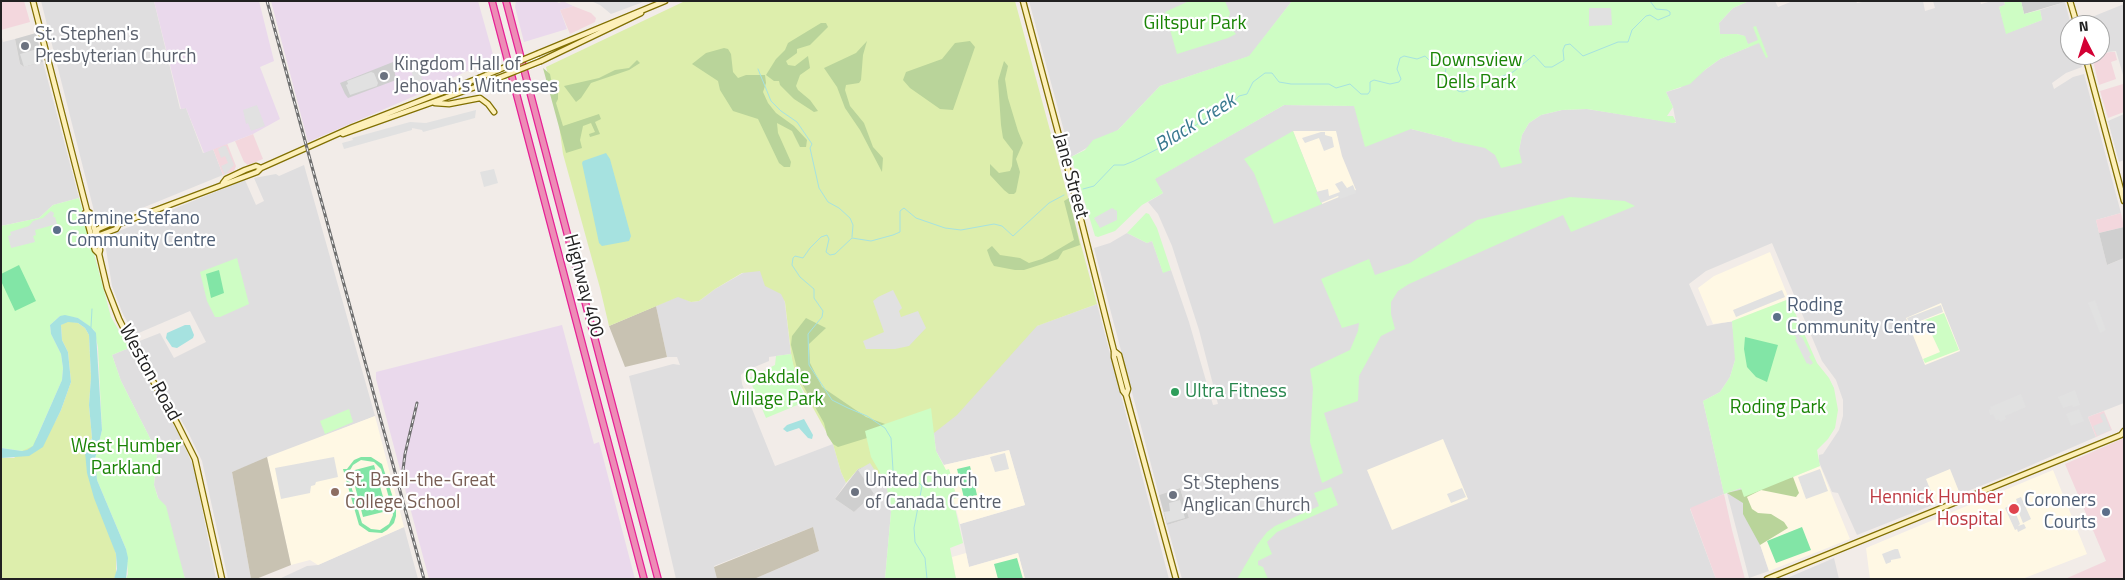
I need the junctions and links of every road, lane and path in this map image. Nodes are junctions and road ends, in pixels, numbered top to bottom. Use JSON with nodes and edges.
{"nodes":[{"id":1,"x":32,"y":1,"type":"edge"},
{"id":2,"x":492,"y":1,"type":"edge"},
{"id":3,"x":506,"y":1,"type":"edge"},
{"id":4,"x":665,"y":1,"type":"edge"},
{"id":5,"x":1023,"y":1,"type":"edge"},
{"id":6,"x":2070,"y":1,"type":"edge"},
{"id":7,"x":658,"y":4,"type":"junction"},
{"id":8,"x":2074,"y":15,"type":"edge"},
{"id":9,"x":2088,"y":65,"type":"edge"},
{"id":10,"x":431,"y":104,"type":"junction"},
{"id":11,"x":494,"y":112,"type":"dead end"},
{"id":12,"x":337,"y":135,"type":"junction"},
{"id":13,"x":2124,"y":201,"type":"edge"},
{"id":14,"x":93,"y":234,"type":"junction"},
{"id":15,"x":2123,"y":434,"type":"edge"},
{"id":16,"x":222,"y":579,"type":"edge"},
{"id":17,"x":644,"y":579,"type":"edge"},
{"id":18,"x":658,"y":579,"type":"edge"},
{"id":19,"x":1176,"y":579,"type":"edge"},
{"id":20,"x":1767,"y":579,"type":"edge"}],
"edges":[{"from":1,"to":14,"type":"main road","name":"Weston Road"},
{"from":2,"to":17,"type":"highway","name":"Highway 400"},
{"from":3,"to":18,"type":"highway","name":"Highway 400"},
{"from":4,"to":7,"type":"main road"},
{"from":5,"to":19,"type":"main road","name":"Jane Street"},
{"from":6,"to":8,"type":"main road"},
{"from":7,"to":10,"type":"main road","bridge":true},
{"from":7,"to":12,"type":"main road","bridge":true},
{"from":9,"to":13,"type":"main road"},
{"from":10,"to":11,"type":"main road"},
{"from":10,"to":12,"type":"main road"},
{"from":12,"to":14,"type":"main road"},
{"from":14,"to":16,"type":"main road","name":"Weston Road"},
{"from":15,"to":20,"type":"main road"}]}
